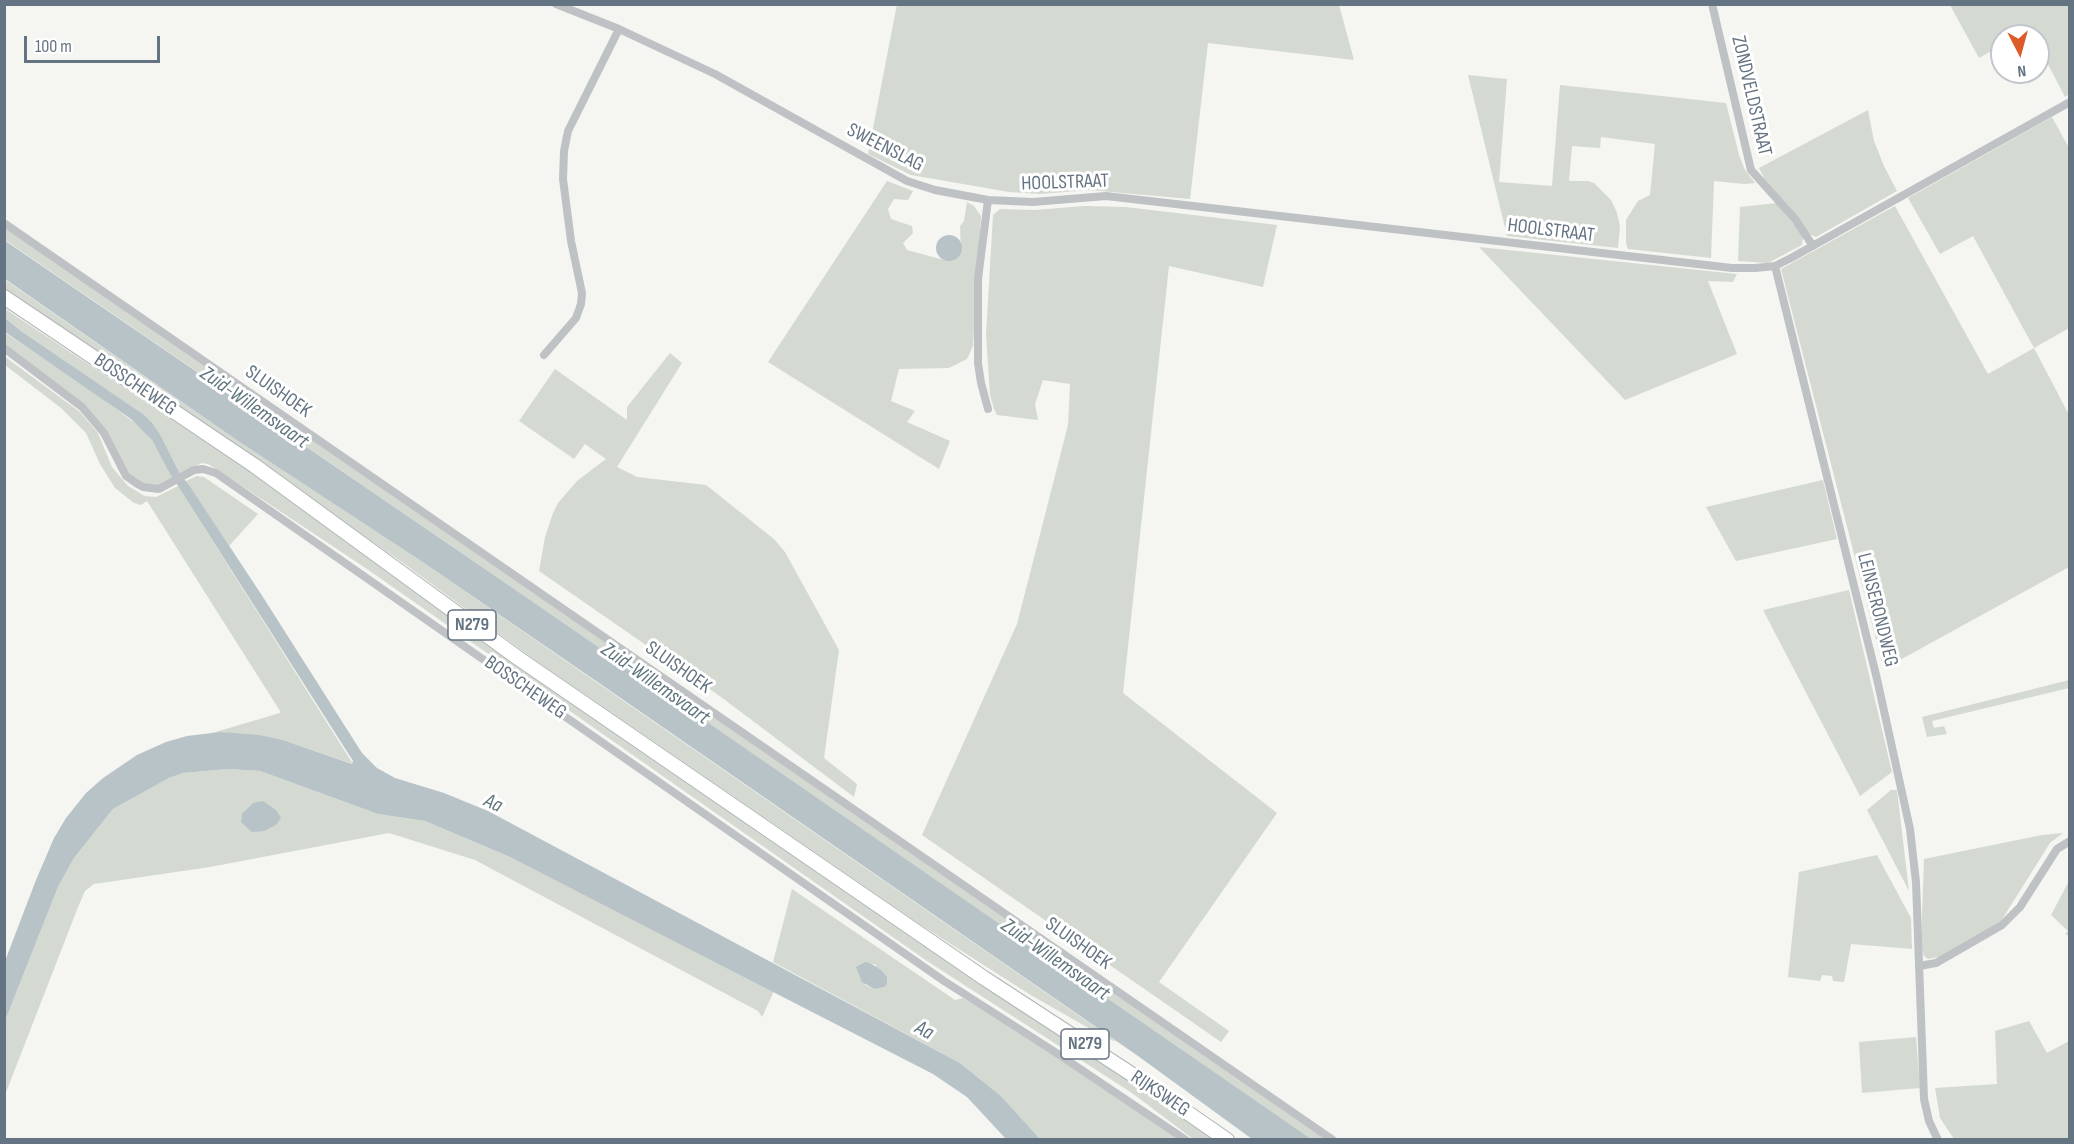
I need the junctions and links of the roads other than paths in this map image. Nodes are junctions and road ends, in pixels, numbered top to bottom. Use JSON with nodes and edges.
{"nodes":[{"id":1,"x":556,"y":4,"type":"edge"},
{"id":2,"x":1712,"y":4,"type":"edge"},
{"id":3,"x":620,"y":29,"type":"junction"},
{"id":4,"x":2070,"y":102,"type":"edge"},
{"id":5,"x":988,"y":200,"type":"junction"},
{"id":6,"x":4,"y":222,"type":"edge"},
{"id":7,"x":1813,"y":246,"type":"junction"},
{"id":8,"x":1775,"y":266,"type":"junction"},
{"id":9,"x":4,"y":297,"type":"edge"},
{"id":10,"x":4,"y":348,"type":"edge"},
{"id":11,"x":544,"y":355,"type":"dead end"},
{"id":12,"x":988,"y":408,"type":"dead end"},
{"id":13,"x":2070,"y":841,"type":"edge"},
{"id":14,"x":942,"y":949,"type":"joint"},
{"id":15,"x":1919,"y":966,"type":"junction"},
{"id":16,"x":944,"y":981,"type":"joint"},
{"id":17,"x":1186,"y":1140,"type":"edge"},
{"id":18,"x":1227,"y":1140,"type":"edge"},
{"id":19,"x":1333,"y":1140,"type":"edge"},
{"id":20,"x":1938,"y":1140,"type":"edge"}],
"edges":[{"from":1,"to":3,"type":"street","name":"SWEENSLAG"},
{"from":2,"to":7,"type":"street","name":"ZONDVELDSTRAAT"},
{"from":3,"to":5,"type":"street","name":"SWEENSLAG"},
{"from":3,"to":11,"type":"street"},
{"from":4,"to":7,"type":"street","name":"HOOLSTRAAT"},
{"from":5,"to":8,"type":"street","name":"HOOLSTRAAT"},
{"from":5,"to":12,"type":"street"},
{"from":6,"to":19,"type":"street","name":"SLUISHOEK"},
{"from":7,"to":8,"type":"street","name":"HOOLSTRAAT"},
{"from":8,"to":15,"type":"street","name":"LEINSERONDWEG"},
{"from":9,"to":14,"type":"main road","name":"BOSSCHEWEG","number":"N279"},
{"from":10,"to":16,"type":"street","name":"BOSSCHEWEG"},
{"from":13,"to":15,"type":"street"},
{"from":14,"to":18,"type":"main road","name":"RIJKSWEG","number":"N279"},
{"from":15,"to":20,"type":"street","name":"LEINSERONDWEG"},
{"from":16,"to":17,"type":"street","name":"RIJKSWEG"}]}
